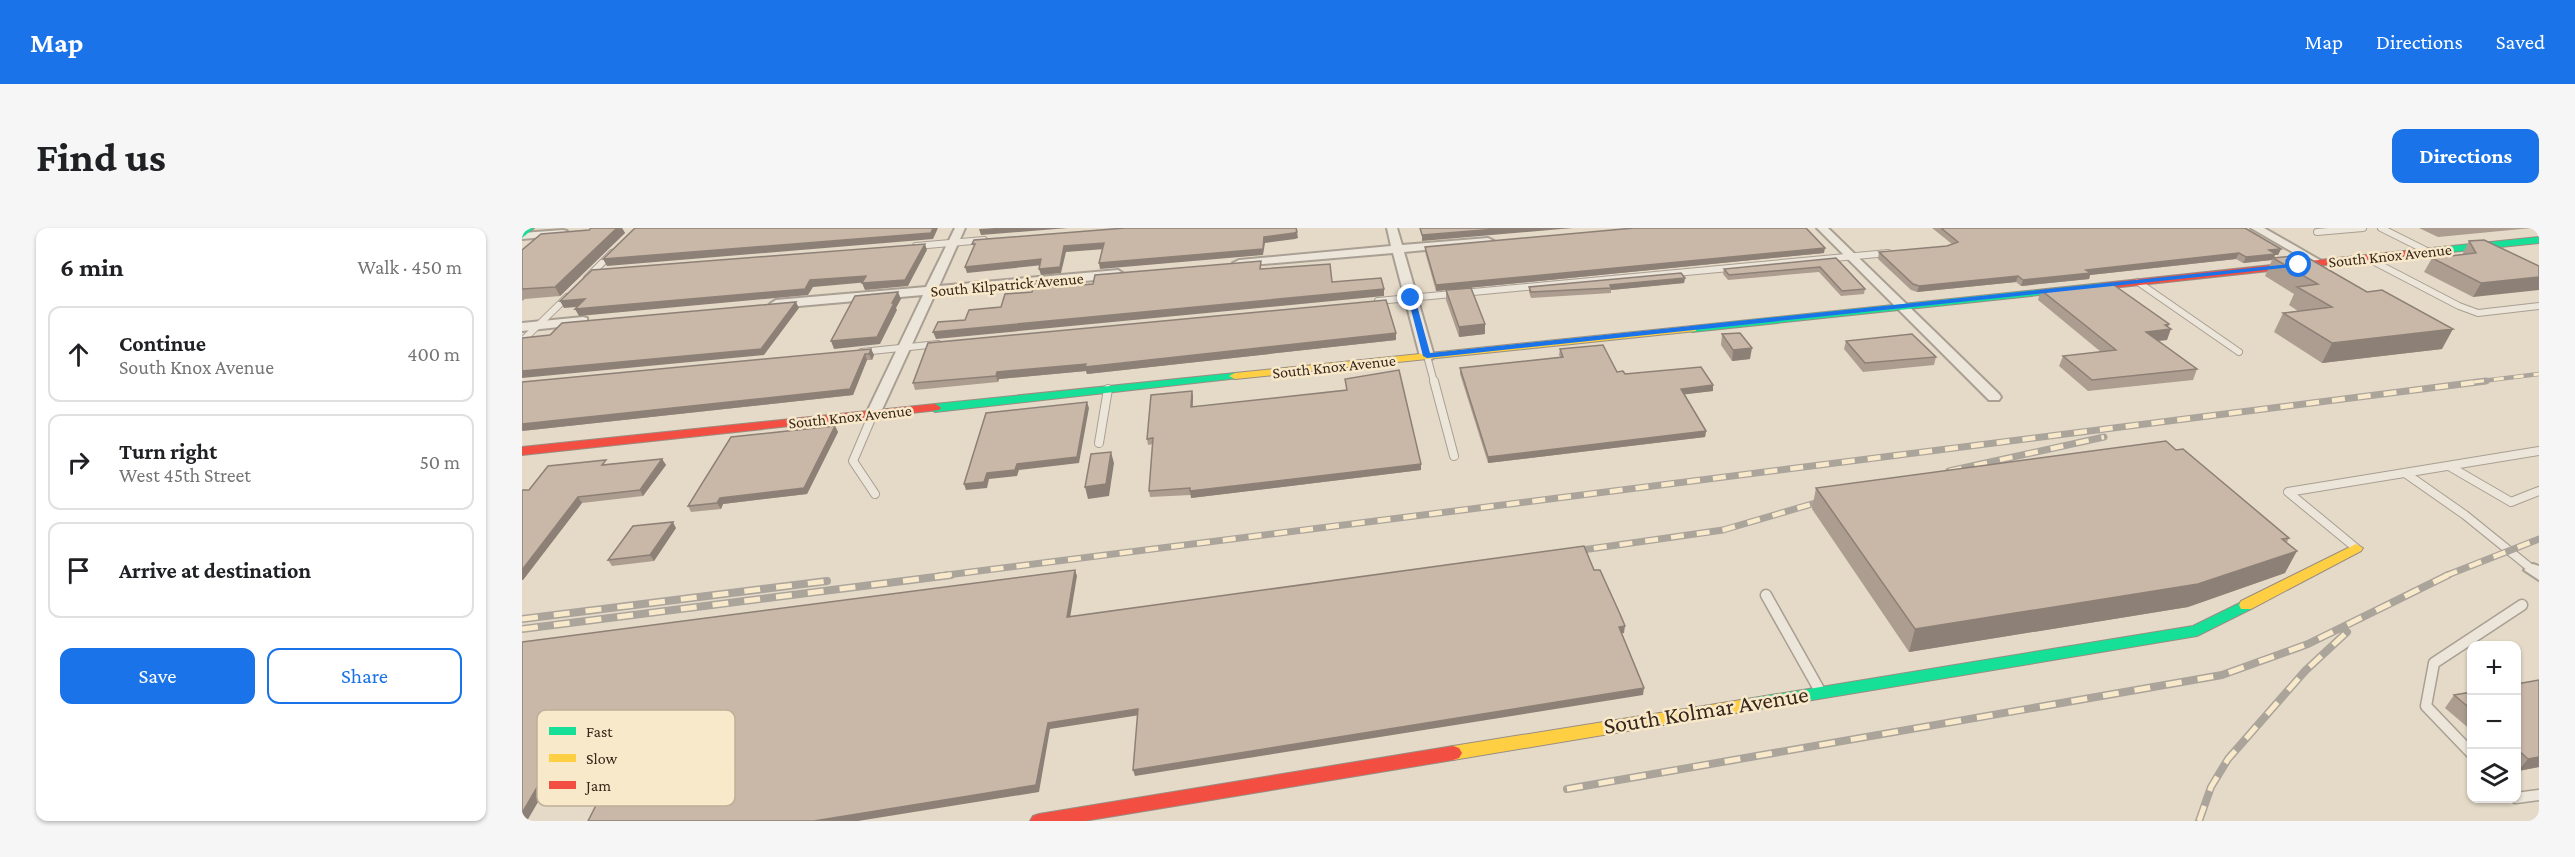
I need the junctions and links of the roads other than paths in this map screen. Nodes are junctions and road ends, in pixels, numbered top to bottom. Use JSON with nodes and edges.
{"nodes":[{"id":1,"x":530,"y":228,"type":"edge"},
{"id":2,"x":960,"y":228,"type":"edge"},
{"id":3,"x":1392,"y":228,"type":"edge"},
{"id":4,"x":1822,"y":228,"type":"edge"},
{"id":5,"x":2256,"y":228,"type":"edge"},
{"id":6,"x":2363,"y":228,"type":"edge"},
{"id":7,"x":2381,"y":228,"type":"edge"},
{"id":8,"x":572,"y":232,"type":"edge"},
{"id":9,"x":2318,"y":232,"type":"dead end"},
{"id":10,"x":522,"y":235,"type":"edge"},
{"id":11,"x":996,"y":239,"type":"edge"},
{"id":12,"x":1497,"y":240,"type":"edge"},
{"id":13,"x":2539,"y":240,"type":"edge"},
{"id":14,"x":953,"y":243,"type":"junction"},
{"id":15,"x":910,"y":246,"type":"edge"},
{"id":16,"x":2482,"y":246,"type":"junction"},
{"id":17,"x":1398,"y":249,"type":"junction"},
{"id":18,"x":615,"y":250,"type":"edge"},
{"id":19,"x":1902,"y":251,"type":"edge"},
{"id":20,"x":2427,"y":251,"type":"junction"},
{"id":21,"x":2497,"y":253,"type":"edge"},
{"id":22,"x":1851,"y":256,"type":"junction"},
{"id":23,"x":2366,"y":258,"type":"junction"},
{"id":24,"x":2319,"y":263,"type":"junction"},
{"id":25,"x":1225,"y":264,"type":"edge"},
{"id":26,"x":592,"y":272,"type":"junction"},
{"id":27,"x":604,"y":272,"type":"edge"},
{"id":28,"x":1130,"y":273,"type":"edge"},
{"id":29,"x":2138,"y":282,"type":"junction"},
{"id":30,"x":577,"y":287,"type":"edge"},
{"id":31,"x":931,"y":291,"type":"junction"},
{"id":32,"x":570,"y":294,"type":"edge"},
{"id":33,"x":1411,"y":298,"type":"junction"},
{"id":34,"x":1367,"y":302,"type":"edge"},
{"id":35,"x":1901,"y":305,"type":"junction"},
{"id":36,"x":758,"y":306,"type":"edge"},
{"id":37,"x":2539,"y":306,"type":"edge"},
{"id":38,"x":596,"y":320,"type":"edge"},
{"id":39,"x":538,"y":326,"type":"junction"},
{"id":40,"x":522,"y":327,"type":"edge"},
{"id":41,"x":522,"y":341,"type":"edge"},
{"id":42,"x":952,"y":343,"type":"edge"},
{"id":43,"x":904,"y":347,"type":"junction"},
{"id":44,"x":858,"y":352,"type":"edge"},
{"id":45,"x":2239,"y":352,"type":"dead end"},
{"id":46,"x":1427,"y":356,"type":"junction"},
{"id":47,"x":1108,"y":389,"type":"junction"},
{"id":48,"x":1994,"y":397,"type":"dead end"},
{"id":49,"x":873,"y":414,"type":"junction"},
{"id":50,"x":1099,"y":443,"type":"dead end"},
{"id":51,"x":522,"y":451,"type":"edge"},
{"id":52,"x":2539,"y":451,"type":"edge"},
{"id":53,"x":1454,"y":456,"type":"dead end"},
{"id":54,"x":2449,"y":466,"type":"junction"},
{"id":55,"x":2405,"y":473,"type":"junction"},
{"id":56,"x":2539,"y":491,"type":"edge"},
{"id":57,"x":874,"y":494,"type":"dead end"},
{"id":58,"x":2356,"y":548,"type":"joint"},
{"id":59,"x":2537,"y":571,"type":"edge"},
{"id":60,"x":1766,"y":595,"type":"dead end"},
{"id":61,"x":2522,"y":605,"type":"dead end"},
{"id":62,"x":1820,"y":691,"type":"junction"},
{"id":63,"x":2467,"y":749,"type":"edge"},
{"id":64,"x":2539,"y":795,"type":"edge"},
{"id":65,"x":2521,"y":797,"type":"edge"},
{"id":66,"x":1040,"y":821,"type":"edge"}],
"edges":[{"from":1,"to":10,"type":"street"},
{"from":2,"to":14,"type":"street"},
{"from":3,"to":17,"type":"street"},
{"from":4,"to":22,"type":"street"},
{"from":5,"to":24,"type":"street"},
{"from":6,"to":9,"type":"lane"},
{"from":7,"to":20,"type":"lane"},
{"from":8,"to":10,"type":"street"},
{"from":11,"to":14,"type":"lane"},
{"from":12,"to":17,"type":"street"},
{"from":13,"to":16,"type":"street","name":"South Knox Avenue"},
{"from":14,"to":15,"type":"lane"},
{"from":14,"to":31,"type":"street"},
{"from":16,"to":20,"type":"street","name":"South Knox Avenue"},
{"from":16,"to":21,"type":"lane"},
{"from":17,"to":25,"type":"street"},
{"from":17,"to":33,"type":"street"},
{"from":18,"to":26,"type":"lane"},
{"from":19,"to":22,"type":"lane"},
{"from":20,"to":23,"type":"street","name":"South Knox Avenue"},
{"from":22,"to":33,"type":"lane"},
{"from":22,"to":35,"type":"street"},
{"from":23,"to":24,"type":"street","name":"South Knox Avenue"},
{"from":23,"to":37,"type":"lane"},
{"from":24,"to":29,"type":"street","name":"South Knox Avenue"},
{"from":26,"to":27,"type":"lane"},
{"from":26,"to":30,"type":"lane"},
{"from":28,"to":31,"type":"street","name":"South Kilpatrick Avenue"},
{"from":29,"to":35,"type":"street","name":"South Knox Avenue"},
{"from":29,"to":45,"type":"lane"},
{"from":31,"to":36,"type":"street","name":"South Kilpatrick Avenue"},
{"from":31,"to":43,"type":"street"},
{"from":32,"to":39,"type":"lane"},
{"from":33,"to":34,"type":"lane"},
{"from":33,"to":46,"type":"street"},
{"from":35,"to":46,"type":"street","name":"South Knox Avenue"},
{"from":35,"to":48,"type":"street"},
{"from":38,"to":39,"type":"street"},
{"from":39,"to":40,"type":"street"},
{"from":39,"to":41,"type":"lane"},
{"from":42,"to":43,"type":"lane"},
{"from":43,"to":44,"type":"lane"},
{"from":43,"to":49,"type":"street"},
{"from":46,"to":47,"type":"street","name":"South Knox Avenue"},
{"from":46,"to":53,"type":"lane"},
{"from":47,"to":49,"type":"street","name":"South Knox Avenue"},
{"from":47,"to":50,"type":"lane"},
{"from":49,"to":51,"type":"street","name":"South Knox Avenue"},
{"from":49,"to":57,"type":"lane"},
{"from":52,"to":54,"type":"lane"},
{"from":54,"to":55,"type":"lane"},
{"from":54,"to":56,"type":"lane"},
{"from":55,"to":58,"type":"lane"},
{"from":55,"to":59,"type":"lane"},
{"from":58,"to":62,"type":"street","name":"South Kolmar Avenue"},
{"from":60,"to":62,"type":"lane"},
{"from":61,"to":63,"type":"lane"},
{"from":62,"to":66,"type":"street","name":"South Kolmar Avenue"},
{"from":64,"to":65,"type":"lane"}]}
